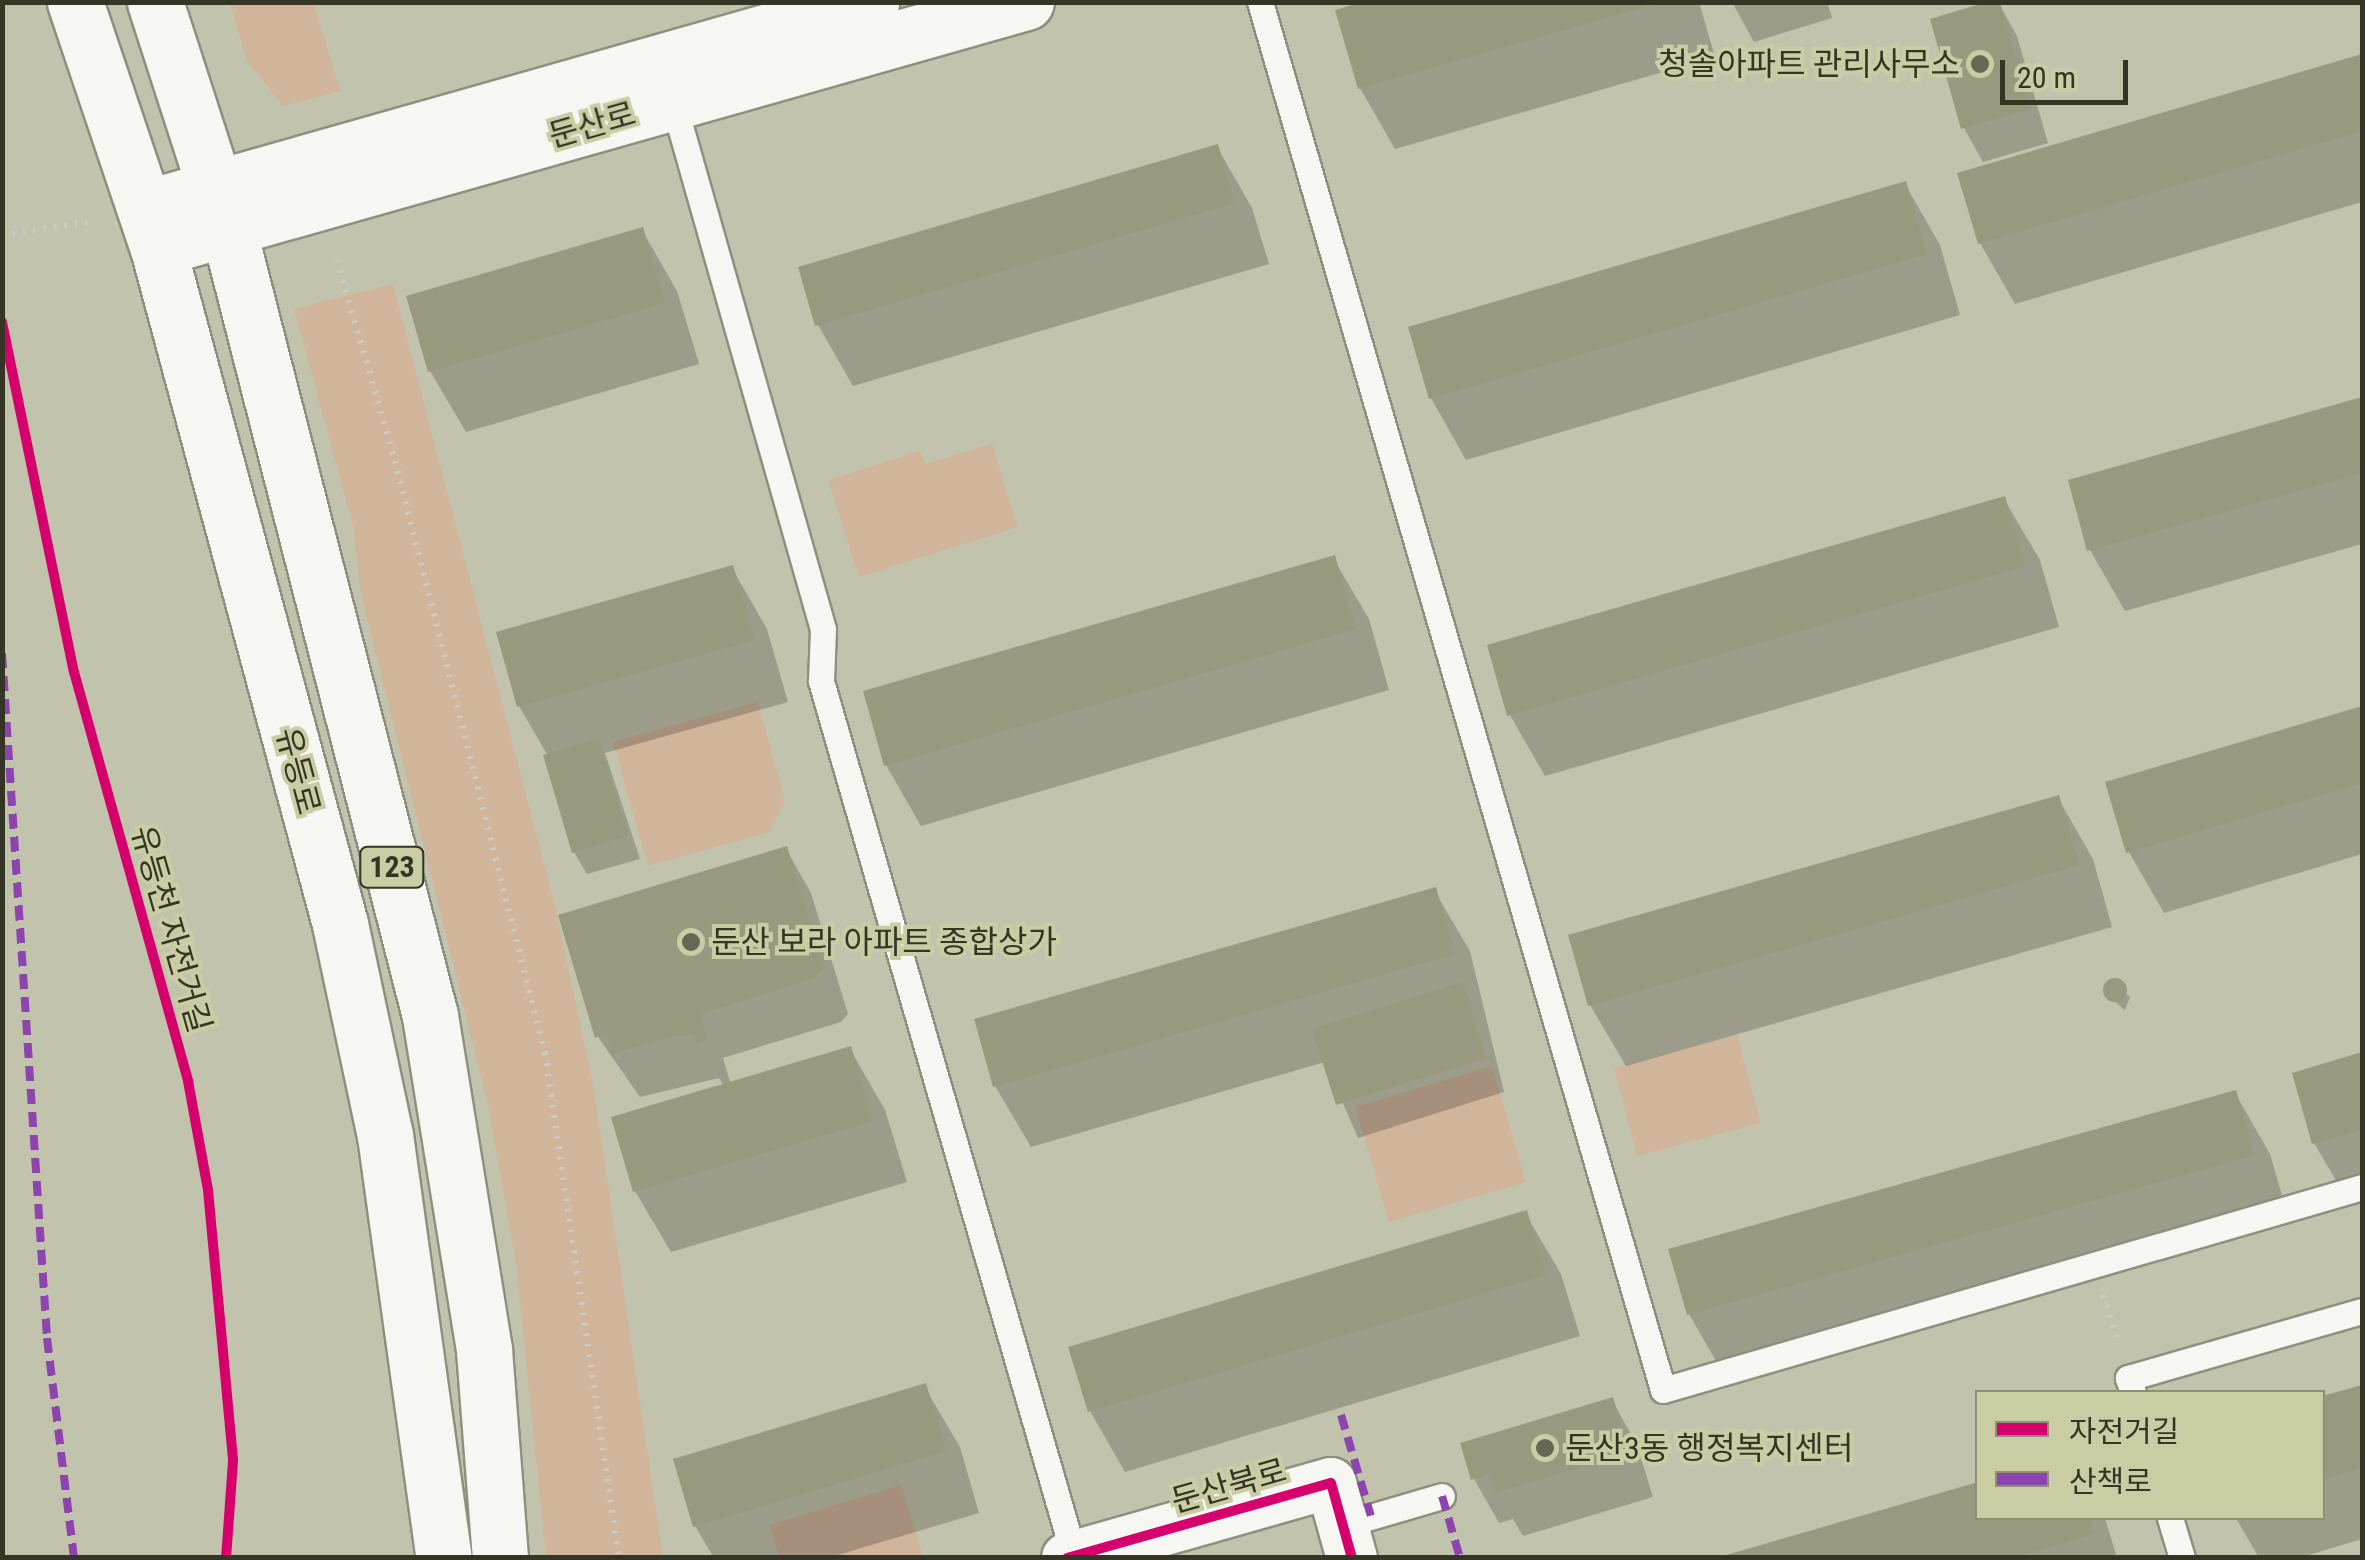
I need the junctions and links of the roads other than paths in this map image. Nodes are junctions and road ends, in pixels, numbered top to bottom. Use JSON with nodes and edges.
{"nodes":[{"id":1,"x":75,"y":2,"type":"edge"},
{"id":2,"x":155,"y":2,"type":"edge"},
{"id":3,"x":871,"y":2,"type":"edge"},
{"id":4,"x":1026,"y":2,"type":"edge"},
{"id":5,"x":1260,"y":2,"type":"edge"},
{"id":6,"x":792,"y":31,"type":"edge"},
{"id":7,"x":668,"y":82,"type":"junction"},
{"id":8,"x":222,"y":208,"type":"junction"},
{"id":9,"x":151,"y":228,"type":"junction"},
{"id":10,"x":2362,"y":1187,"type":"edge"},
{"id":11,"x":2362,"y":1312,"type":"edge"},
{"id":12,"x":2131,"y":1385,"type":"edge"},
{"id":13,"x":1442,"y":1496,"type":"dead end"},
{"id":14,"x":2171,"y":1520,"type":"edge"},
{"id":15,"x":1347,"y":1542,"type":"edge"},
{"id":16,"x":1070,"y":1557,"type":"edge"},
{"id":17,"x":444,"y":1558,"type":"edge"},
{"id":18,"x":500,"y":1558,"type":"edge"},
{"id":19,"x":2182,"y":1558,"type":"edge"}],
"edges":[{"from":1,"to":9,"type":"main road","name":"유등로","number":"123"},
{"from":2,"to":8,"type":"main road","name":"유등로","number":"123"},
{"from":3,"to":6,"type":"main road","name":"둔산로"},
{"from":4,"to":6,"type":"main road","name":"둔산로"},
{"from":5,"to":10,"type":"lane"},
{"from":6,"to":7,"type":"main road","name":"둔산로"},
{"from":7,"to":8,"type":"main road","name":"둔산로"},
{"from":7,"to":16,"type":"lane"},
{"from":8,"to":9,"type":"main road","name":"둔산로"},
{"from":8,"to":18,"type":"main road","name":"유등로","number":"123"},
{"from":9,"to":17,"type":"main road","name":"유등로","number":"123"},
{"from":11,"to":12,"type":"lane"},
{"from":13,"to":15,"type":"lane"},
{"from":14,"to":19,"type":"lane"},
{"from":15,"to":16,"type":"street","name":"둔산북로"}]}
